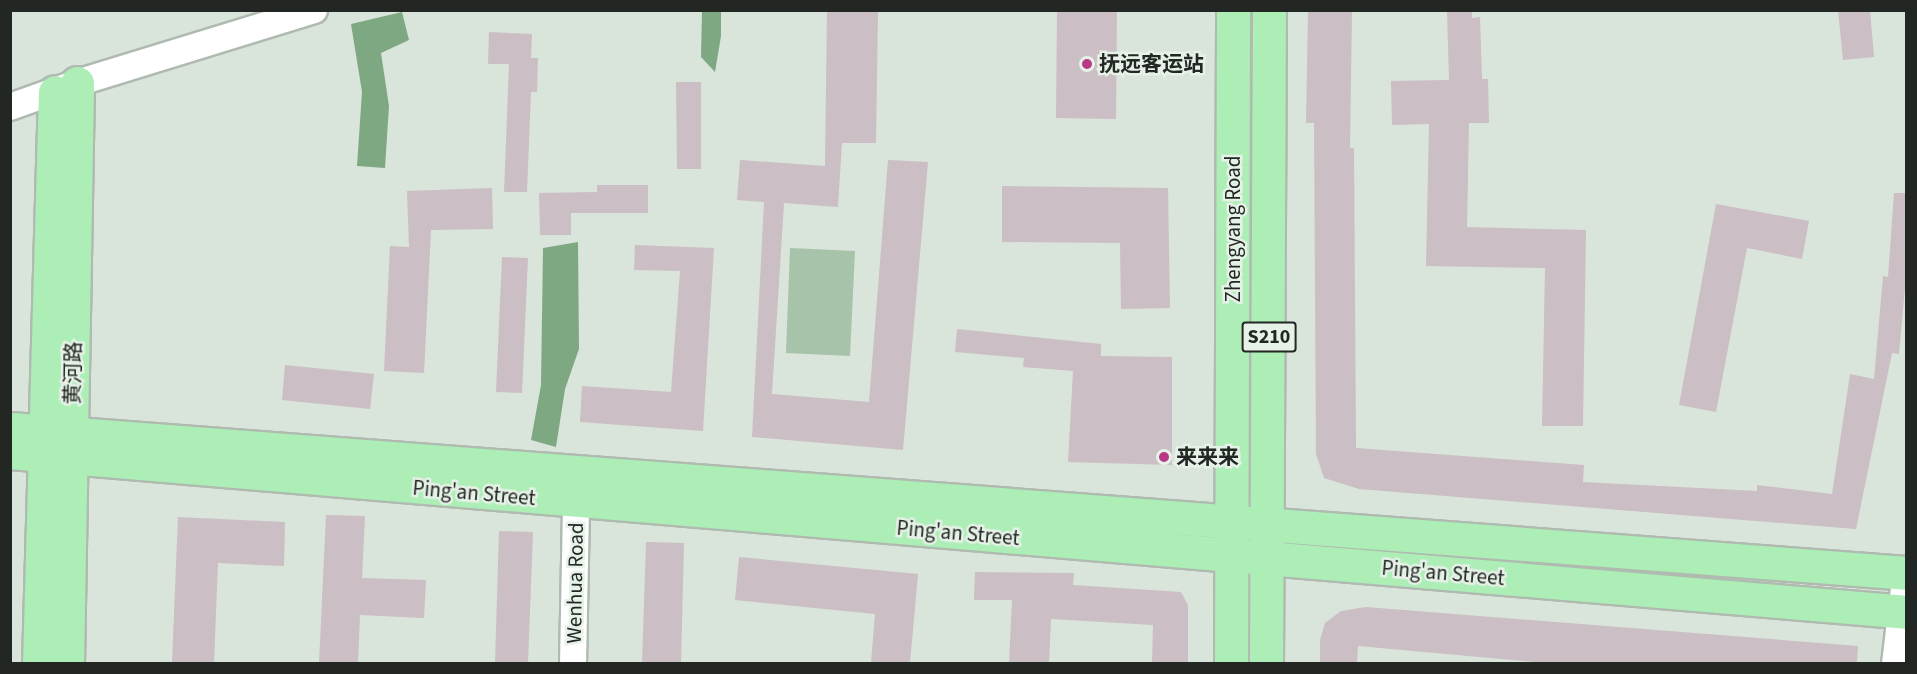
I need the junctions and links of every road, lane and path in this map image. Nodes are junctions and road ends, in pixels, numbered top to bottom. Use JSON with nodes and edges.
{"nodes":[{"id":1,"x":314,"y":10,"type":"edge"},
{"id":2,"x":1233,"y":10,"type":"edge"},
{"id":3,"x":1269,"y":10,"type":"edge"},
{"id":4,"x":66,"y":87,"type":"junction"},
{"id":5,"x":10,"y":107,"type":"edge"},
{"id":6,"x":10,"y":429,"type":"edge"},
{"id":7,"x":58,"y":444,"type":"junction"},
{"id":8,"x":10,"y":452,"type":"edge"},
{"id":9,"x":576,"y":502,"type":"junction"},
{"id":10,"x":1233,"y":523,"type":"junction"},
{"id":11,"x":1268,"y":526,"type":"junction"},
{"id":12,"x":1232,"y":555,"type":"junction"},
{"id":13,"x":1268,"y":559,"type":"junction"},
{"id":14,"x":1906,"y":573,"type":"edge"},
{"id":15,"x":1903,"y":612,"type":"edge"},
{"id":16,"x":39,"y":663,"type":"edge"},
{"id":17,"x":67,"y":663,"type":"edge"},
{"id":18,"x":573,"y":663,"type":"edge"},
{"id":19,"x":1231,"y":663,"type":"edge"},
{"id":20,"x":1266,"y":663,"type":"edge"},
{"id":21,"x":1895,"y":663,"type":"edge"}],
"edges":[{"from":1,"to":4,"type":"street"},
{"from":2,"to":10,"type":"main road","name":"Zhengyang Road"},
{"from":3,"to":11,"type":"main road","name":"Zhengyang Road","number":"S210"},
{"from":4,"to":5,"type":"street"},
{"from":4,"to":7,"type":"main road","name":"黄河路"},
{"from":6,"to":7,"type":"main road","name":"Ping'an Street"},
{"from":7,"to":8,"type":"main road","name":"Ping'an Street"},
{"from":7,"to":9,"type":"main road","name":"Ping'an Street"},
{"from":7,"to":10,"type":"main road","name":"Ping'an Street"},
{"from":7,"to":16,"type":"main road","name":"黄河路"},
{"from":7,"to":17,"type":"main road","name":"黄河路"},
{"from":9,"to":12,"type":"main road","name":"Ping'an Street"},
{"from":9,"to":18,"type":"street","name":"Wenhua Road"},
{"from":10,"to":11,"type":"main road","name":"Ping'an Street"},
{"from":10,"to":12,"type":"main road","name":"Zhengyang Road"},
{"from":11,"to":13,"type":"main road","name":"Zhengyang Road","number":"S210"},
{"from":11,"to":14,"type":"main road","name":"Ping'an Street"},
{"from":12,"to":13,"type":"main road","name":"Ping'an Street"},
{"from":12,"to":19,"type":"main road","name":"Zhengyang Road"},
{"from":13,"to":15,"type":"main road","name":"Ping'an Street"},
{"from":13,"to":20,"type":"main road","name":"Zhengyang Road","number":"S210"},
{"from":14,"to":15,"type":"street"},
{"from":15,"to":21,"type":"street"}]}
